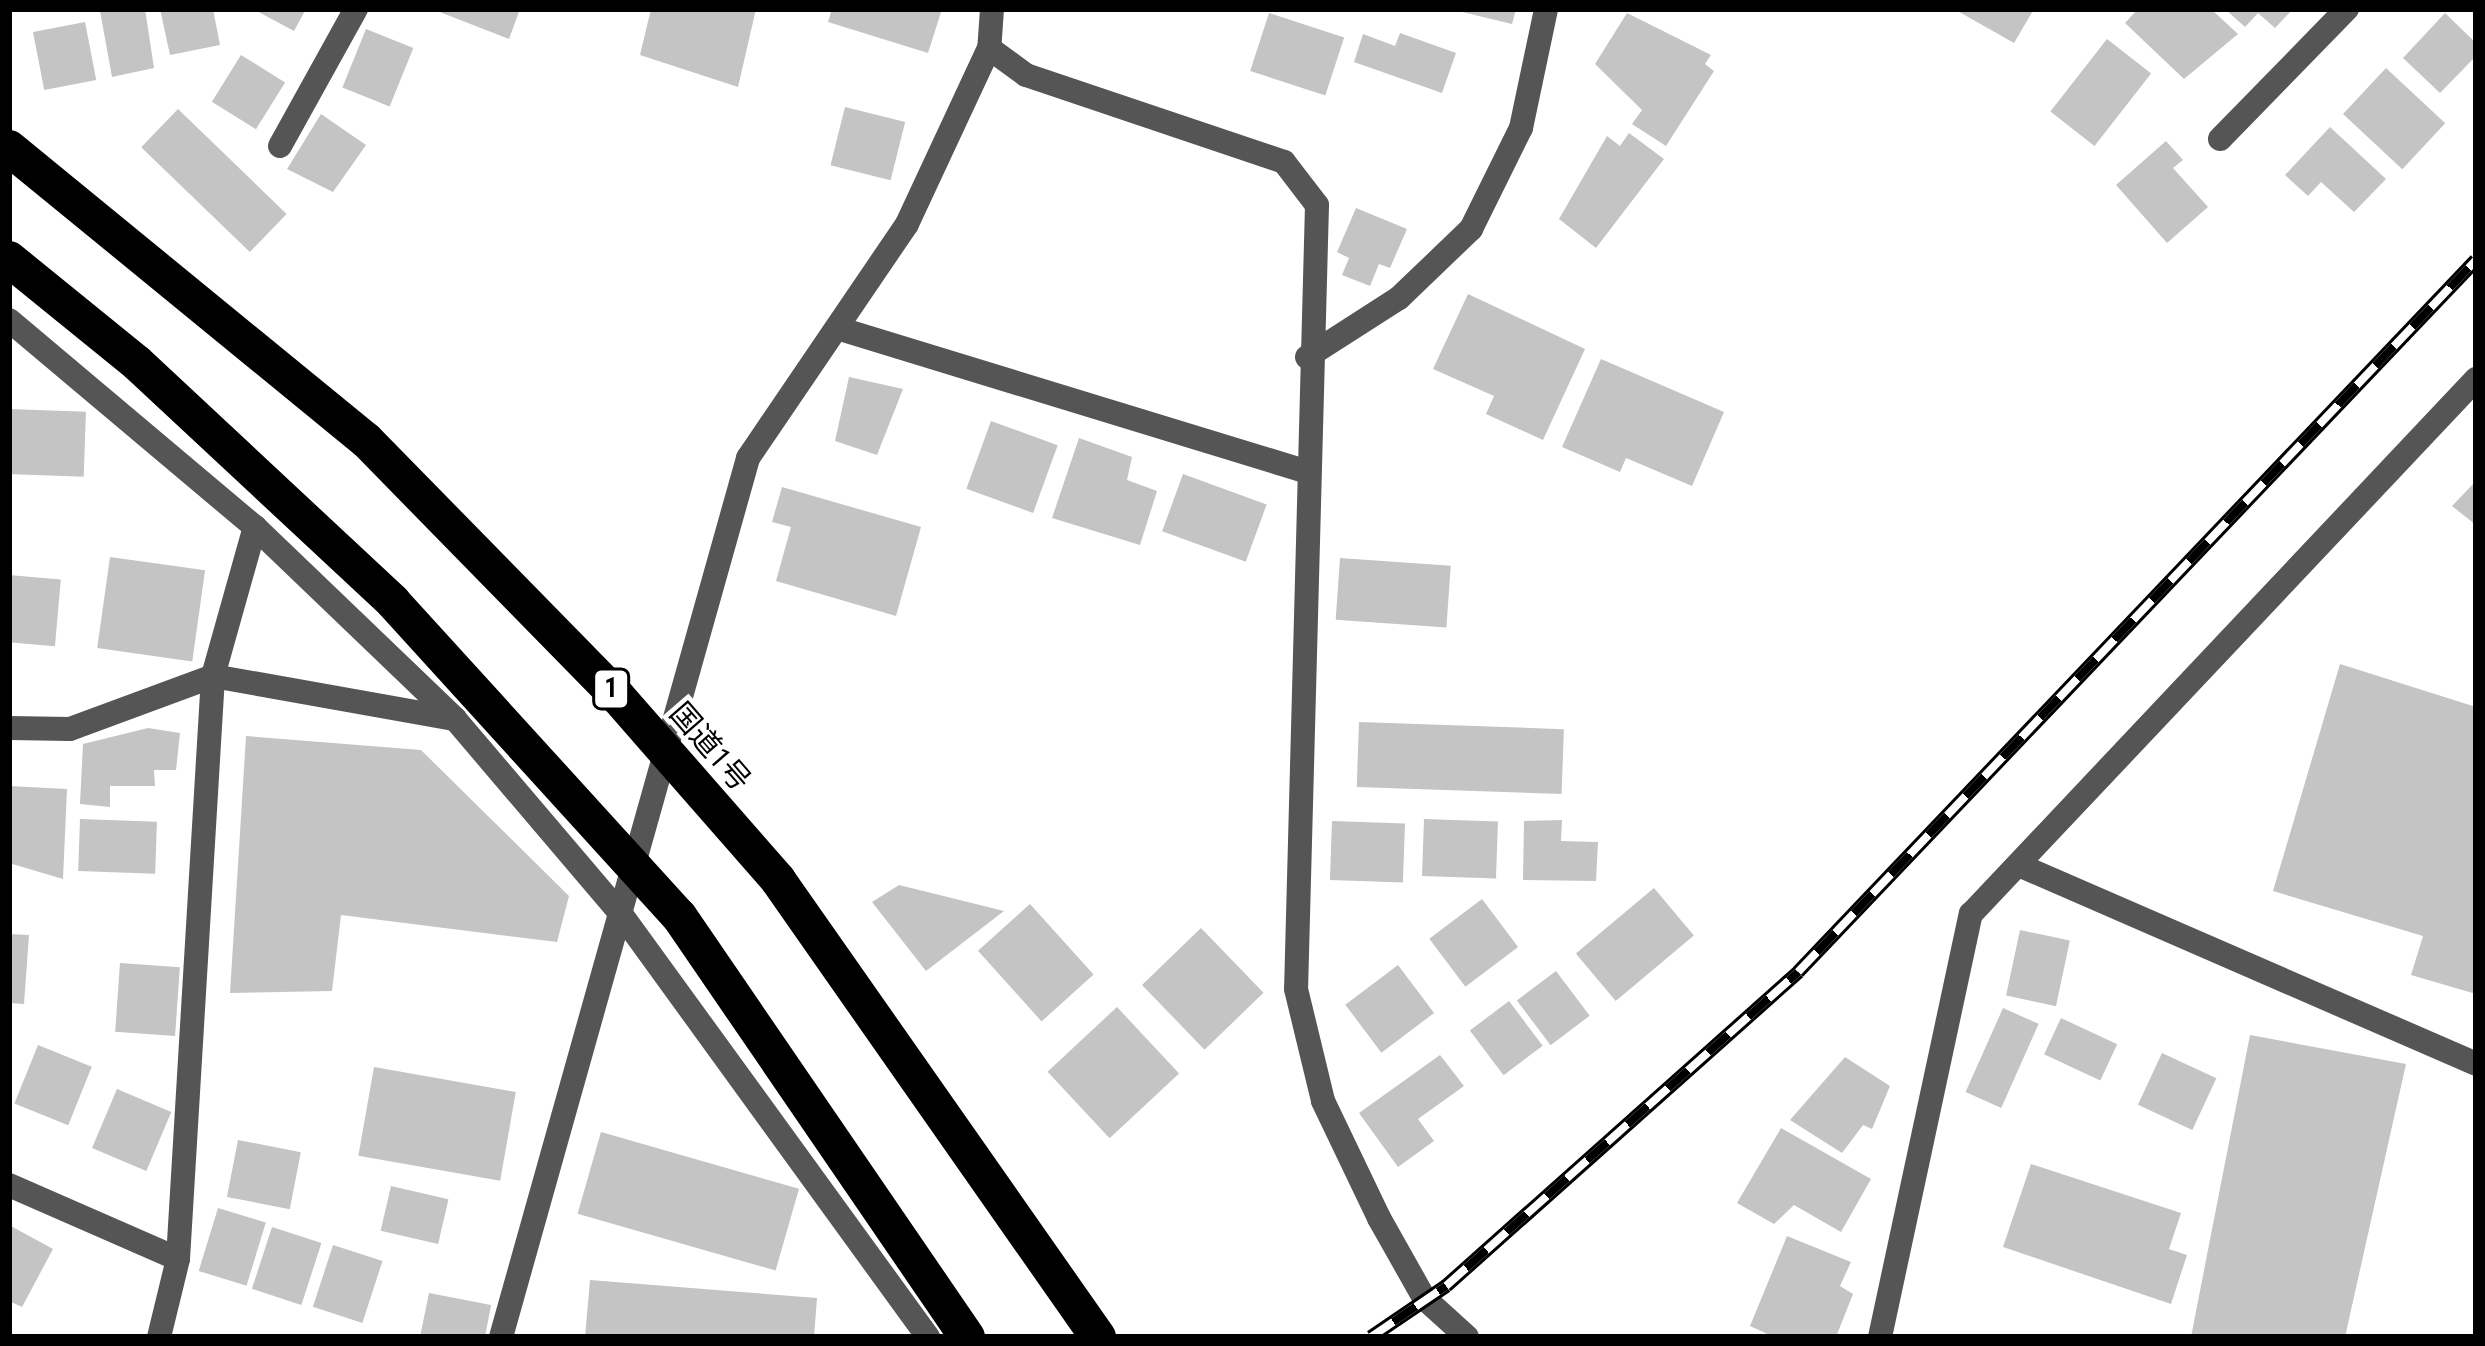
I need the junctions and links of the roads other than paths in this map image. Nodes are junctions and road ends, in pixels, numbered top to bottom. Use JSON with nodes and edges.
{"nodes":[{"id":1,"x":356,"y":9,"type":"edge"},
{"id":2,"x":992,"y":9,"type":"edge"},
{"id":3,"x":1546,"y":9,"type":"edge"},
{"id":4,"x":2347,"y":9,"type":"edge"},
{"id":5,"x":989,"y":48,"type":"junction"},
{"id":6,"x":2220,"y":139,"type":"dead end"},
{"id":7,"x":280,"y":146,"type":"dead end"},
{"id":8,"x":9,"y":148,"type":"edge"},
{"id":9,"x":9,"y":259,"type":"edge"},
{"id":10,"x":9,"y":320,"type":"edge"},
{"id":11,"x":837,"y":328,"type":"junction"},
{"id":12,"x":1307,"y":357,"type":"junction"},
{"id":13,"x":2476,"y":379,"type":"edge"},
{"id":14,"x":1305,"y":471,"type":"junction"},
{"id":15,"x":255,"y":527,"type":"junction"},
{"id":16,"x":213,"y":676,"type":"junction"},
{"id":17,"x":454,"y":719,"type":"junction"},
{"id":18,"x":9,"y":728,"type":"edge"},
{"id":19,"x":2021,"y":866,"type":"junction"},
{"id":20,"x":621,"y":914,"type":"junction"},
{"id":21,"x":2476,"y":1064,"type":"edge"},
{"id":22,"x":9,"y":1185,"type":"edge"},
{"id":23,"x":178,"y":1259,"type":"junction"},
{"id":24,"x":159,"y":1337,"type":"edge"},
{"id":25,"x":501,"y":1337,"type":"edge"},
{"id":26,"x":928,"y":1337,"type":"edge"},
{"id":27,"x":968,"y":1337,"type":"edge"},
{"id":28,"x":1098,"y":1337,"type":"edge"},
{"id":29,"x":1467,"y":1337,"type":"edge"},
{"id":30,"x":1880,"y":1337,"type":"edge"}],
"edges":[{"from":1,"to":7,"type":"street"},
{"from":2,"to":5,"type":"street"},
{"from":3,"to":12,"type":"street"},
{"from":4,"to":6,"type":"street"},
{"from":5,"to":11,"type":"street"},
{"from":5,"to":12,"type":"street"},
{"from":8,"to":28,"type":"highway","name":"国道1号","number":"1"},
{"from":9,"to":27,"type":"highway"},
{"from":10,"to":15,"type":"street"},
{"from":11,"to":14,"type":"street"},
{"from":11,"to":20,"type":"street"},
{"from":12,"to":14,"type":"street"},
{"from":13,"to":19,"type":"street"},
{"from":14,"to":29,"type":"street"},
{"from":15,"to":16,"type":"street"},
{"from":15,"to":17,"type":"street"},
{"from":16,"to":17,"type":"street"},
{"from":16,"to":18,"type":"street"},
{"from":16,"to":23,"type":"street"},
{"from":17,"to":20,"type":"street"},
{"from":19,"to":21,"type":"street"},
{"from":19,"to":30,"type":"street"},
{"from":20,"to":25,"type":"street"},
{"from":20,"to":26,"type":"street"},
{"from":22,"to":23,"type":"street"},
{"from":23,"to":24,"type":"street"}]}
